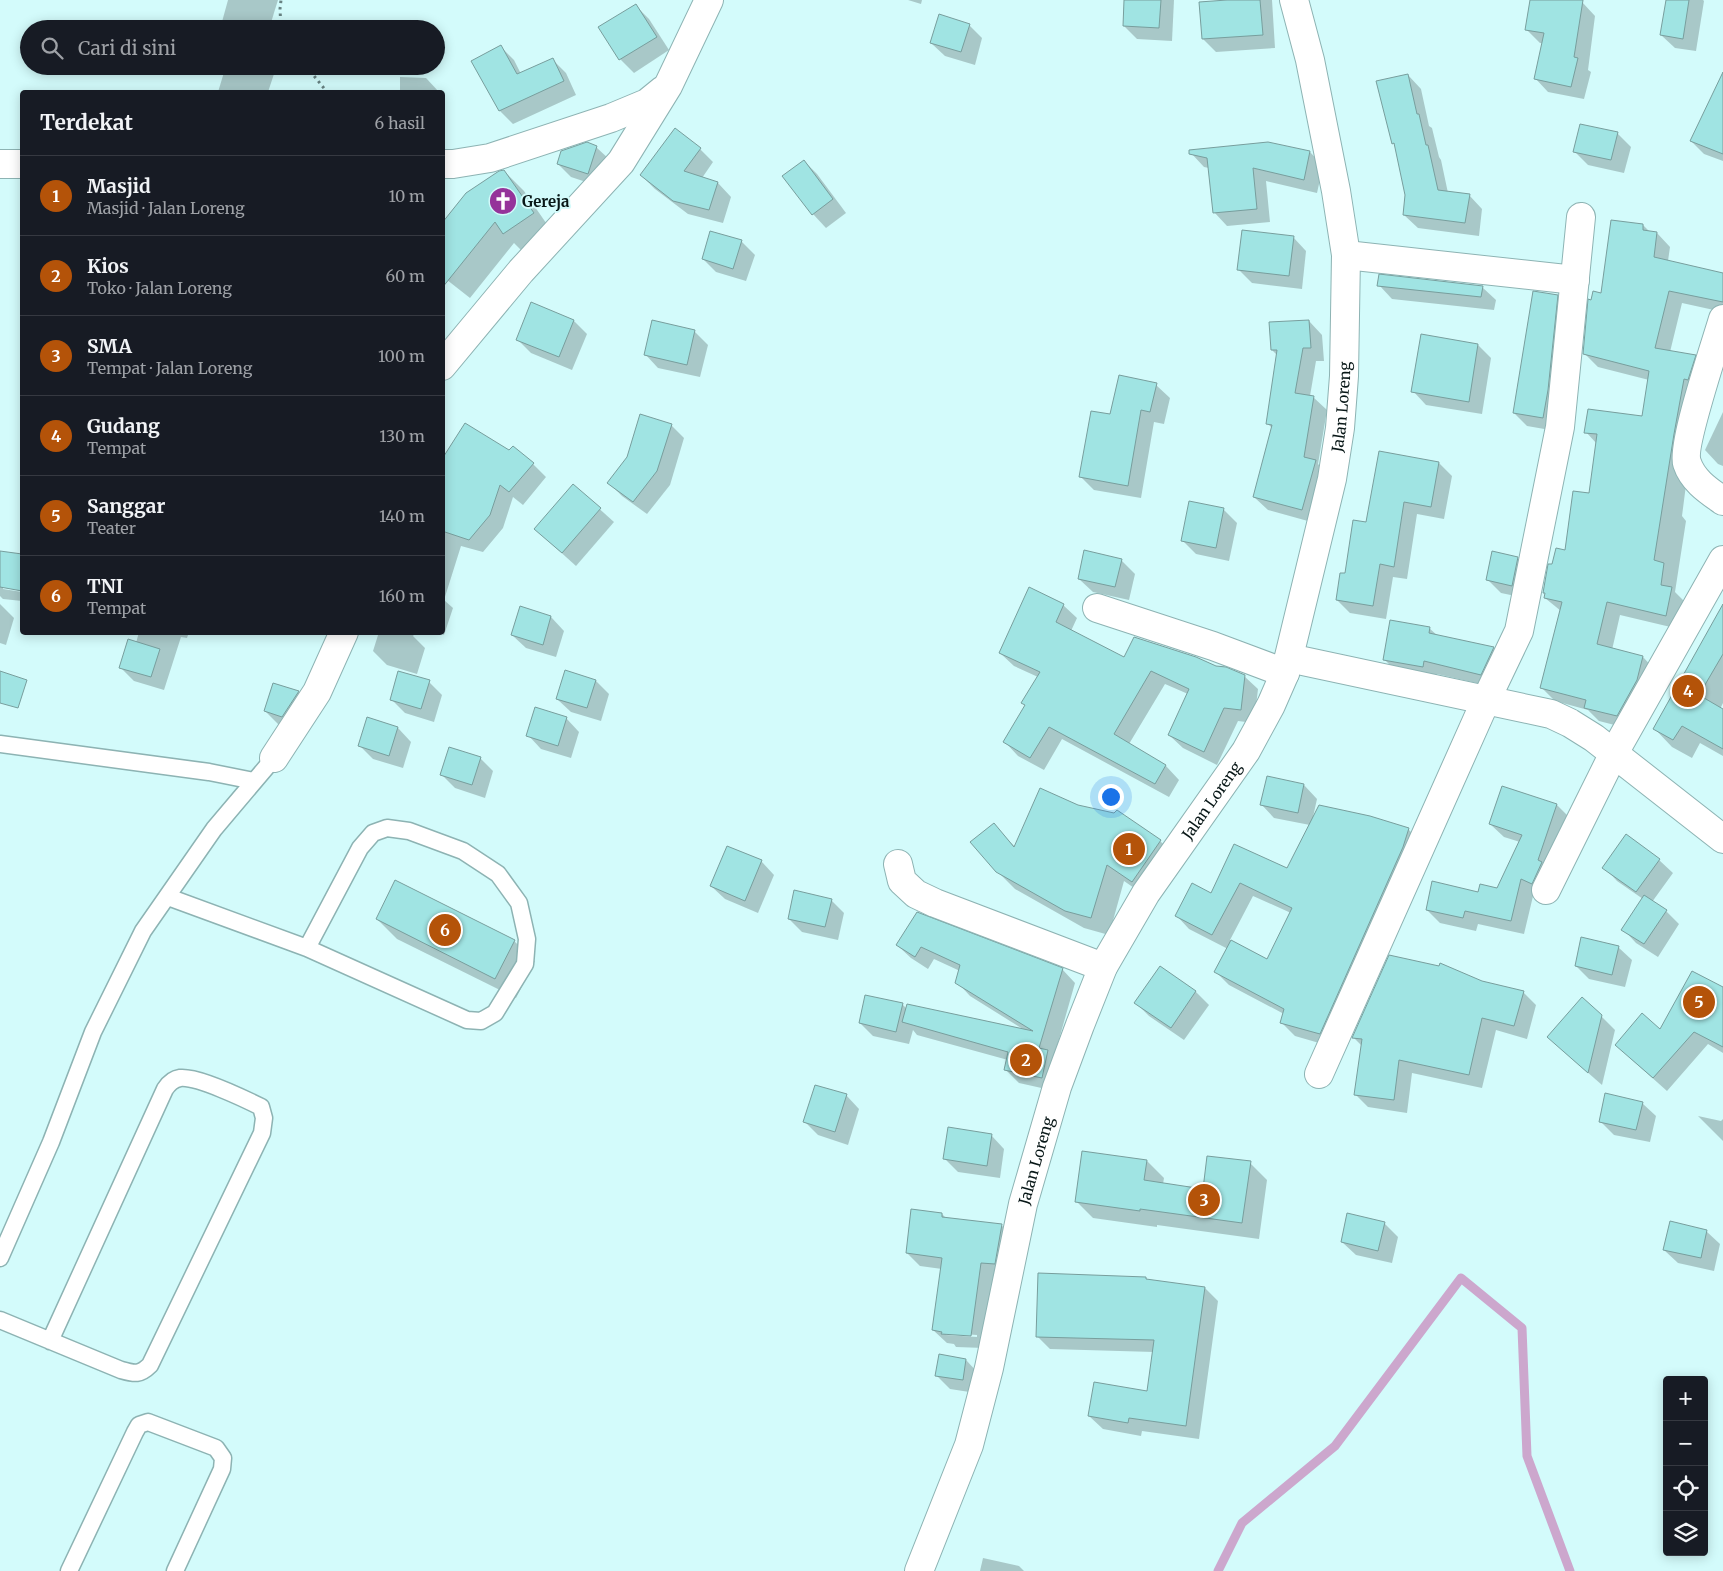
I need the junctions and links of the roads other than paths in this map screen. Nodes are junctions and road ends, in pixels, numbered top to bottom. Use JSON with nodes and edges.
{"nodes":[{"id":1,"x":709,"y":0,"type":"edge"},
{"id":2,"x":1294,"y":0,"type":"edge"},
{"id":3,"x":668,"y":86,"type":"junction"},
{"id":4,"x":0,"y":164,"type":"edge"},
{"id":5,"x":20,"y":164,"type":"edge"},
{"id":6,"x":445,"y":164,"type":"edge"},
{"id":7,"x":1582,"y":217,"type":"dead end"},
{"id":8,"x":1346,"y":255,"type":"junction"},
{"id":9,"x":1575,"y":280,"type":"junction"},
{"id":10,"x":1722,"y":324,"type":"edge"},
{"id":11,"x":445,"y":362,"type":"edge"},
{"id":12,"x":1723,"y":501,"type":"edge"},
{"id":13,"x":1723,"y":560,"type":"edge"},
{"id":14,"x":1097,"y":608,"type":"dead end"},
{"id":15,"x":343,"y":635,"type":"edge"},
{"id":16,"x":1287,"y":665,"type":"junction"},
{"id":17,"x":1486,"y":700,"type":"junction"},
{"id":18,"x":0,"y":744,"type":"edge"},
{"id":19,"x":1614,"y":753,"type":"junction"},
{"id":20,"x":274,"y":758,"type":"joint"},
{"id":21,"x":254,"y":781,"type":"junction"},
{"id":22,"x":1723,"y":839,"type":"edge"},
{"id":23,"x":898,"y":864,"type":"dead end"},
{"id":24,"x":1546,"y":890,"type":"dead end"},
{"id":25,"x":168,"y":897,"type":"junction"},
{"id":26,"x":307,"y":948,"type":"junction"},
{"id":27,"x":1103,"y":967,"type":"junction"},
{"id":28,"x":1319,"y":1074,"type":"dead end"},
{"id":29,"x":0,"y":1258,"type":"edge"},
{"id":30,"x":0,"y":1320,"type":"edge"},
{"id":31,"x":50,"y":1341,"type":"junction"},
{"id":32,"x":69,"y":1571,"type":"edge"},
{"id":33,"x":175,"y":1571,"type":"edge"},
{"id":34,"x":919,"y":1571,"type":"edge"}],
"edges":[{"from":1,"to":3,"type":"street"},
{"from":2,"to":8,"type":"street","name":"Jalan Loreng"},
{"from":3,"to":6,"type":"street"},
{"from":3,"to":11,"type":"street"},
{"from":4,"to":5,"type":"street"},
{"from":7,"to":9,"type":"street"},
{"from":8,"to":9,"type":"street"},
{"from":8,"to":16,"type":"street","name":"Jalan Loreng"},
{"from":9,"to":17,"type":"street"},
{"from":10,"to":12,"type":"street"},
{"from":13,"to":19,"type":"street"},
{"from":14,"to":16,"type":"street"},
{"from":15,"to":20,"type":"street"},
{"from":16,"to":17,"type":"street"},
{"from":16,"to":27,"type":"street","name":"Jalan Loreng"},
{"from":17,"to":19,"type":"street"},
{"from":17,"to":28,"type":"street"},
{"from":18,"to":21,"type":"lane"},
{"from":19,"to":22,"type":"street"},
{"from":19,"to":24,"type":"street"},
{"from":20,"to":21,"type":"lane"},
{"from":21,"to":25,"type":"lane"},
{"from":23,"to":27,"type":"street"},
{"from":25,"to":26,"type":"lane"},
{"from":25,"to":29,"type":"lane"},
{"from":26,"to":26,"type":"lane"},
{"from":27,"to":34,"type":"street","name":"Jalan Loreng"},
{"from":30,"to":31,"type":"lane"},
{"from":31,"to":31,"type":"lane"},
{"from":32,"to":33,"type":"lane"}]}
